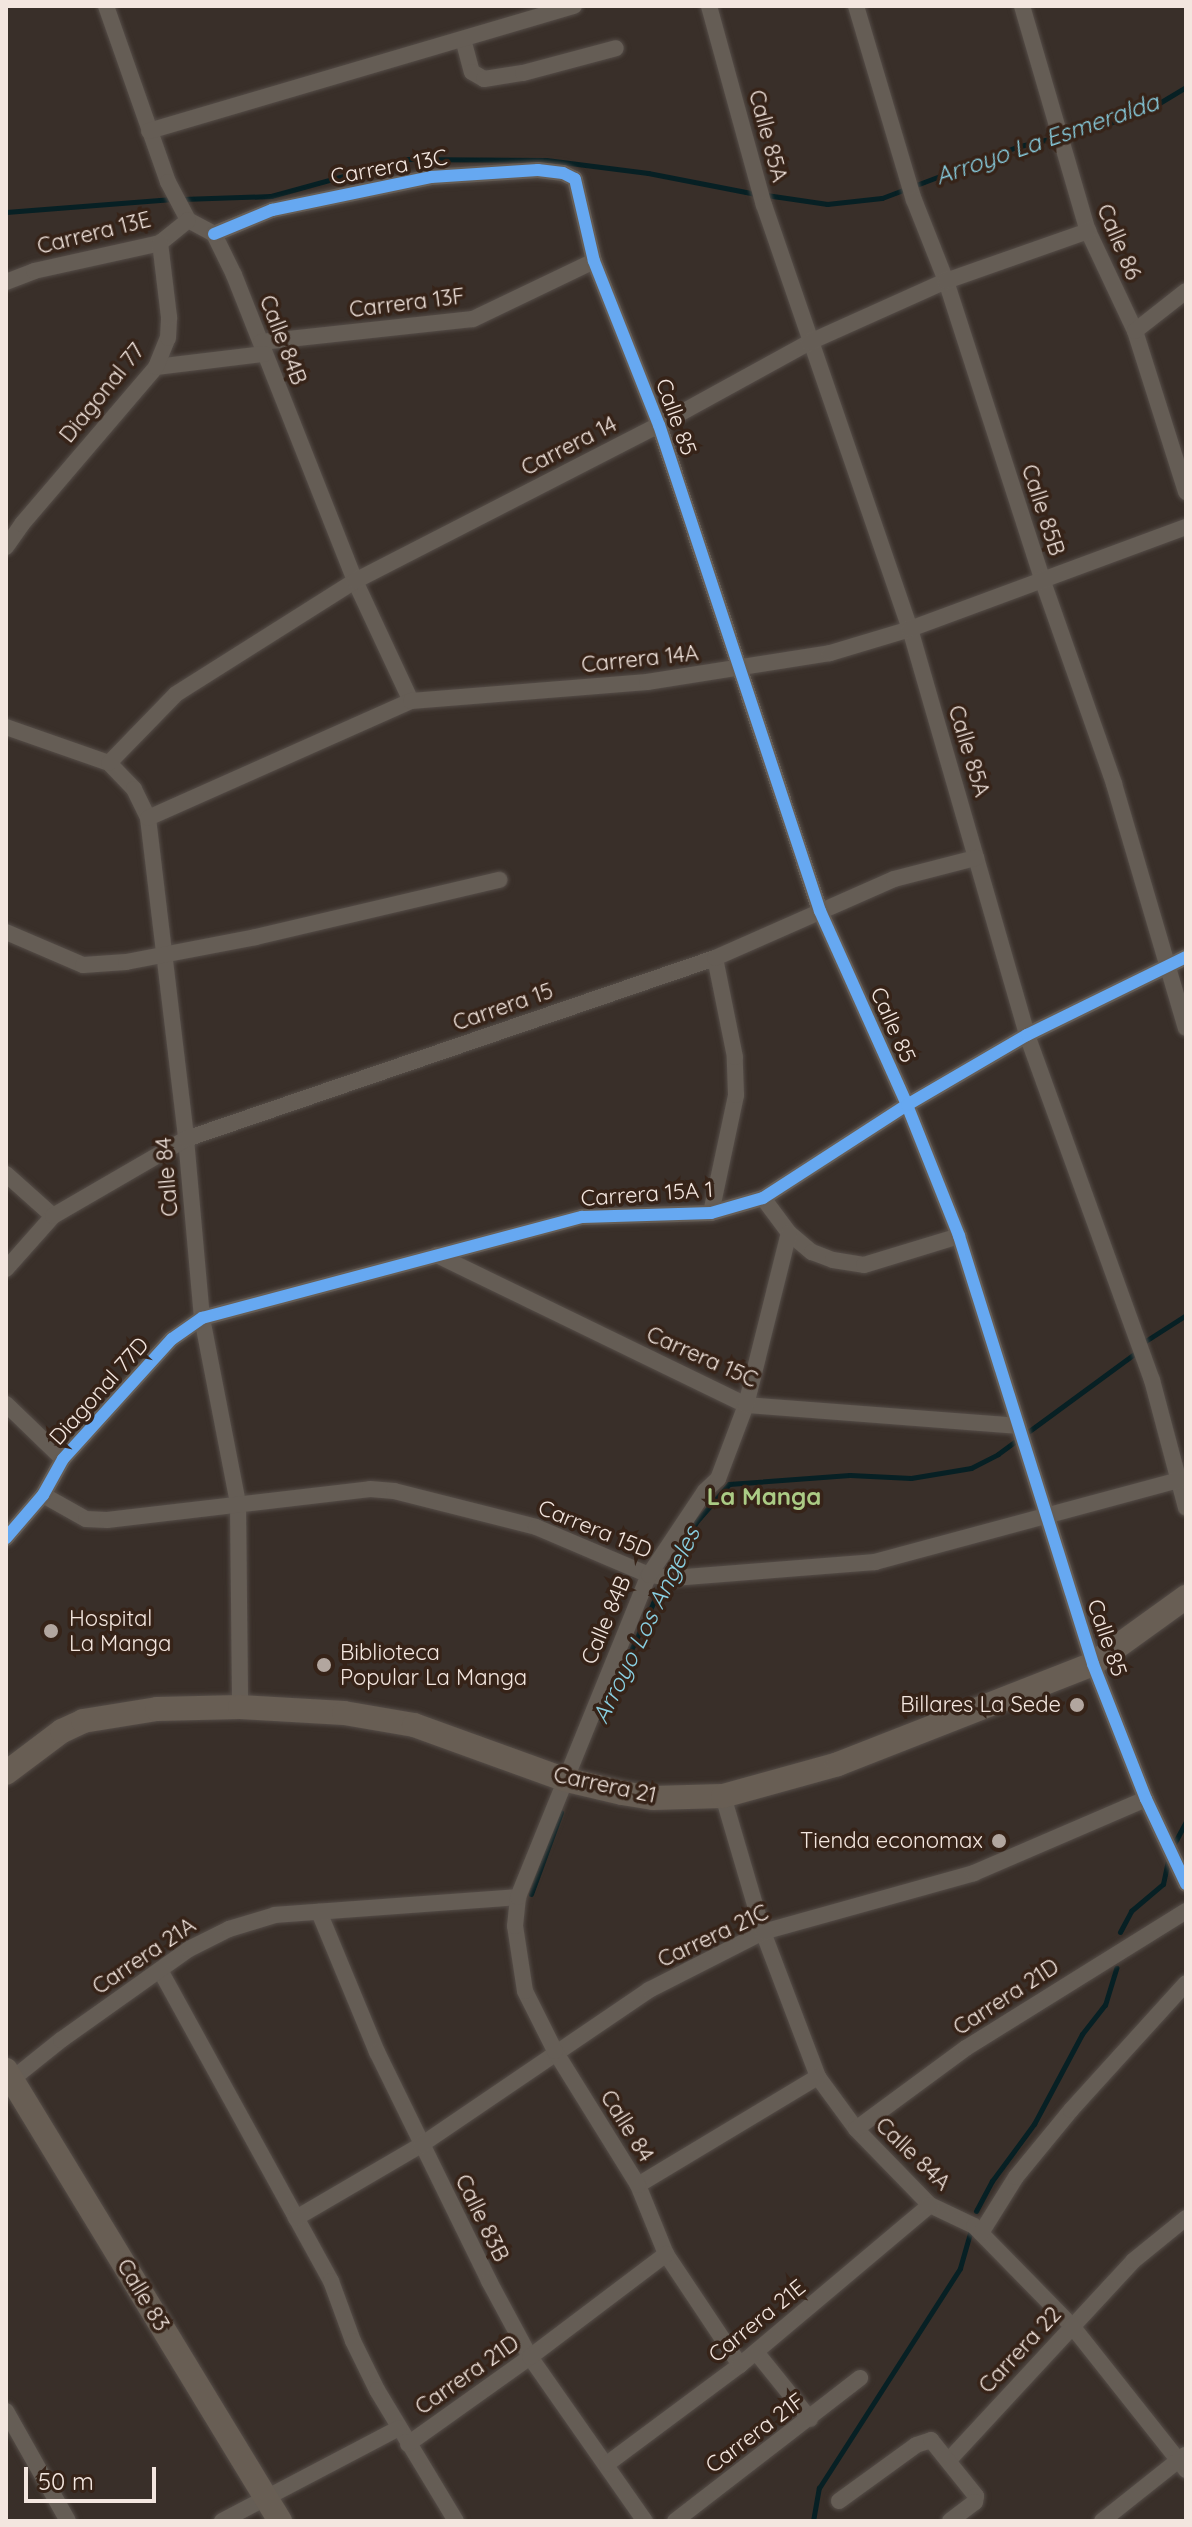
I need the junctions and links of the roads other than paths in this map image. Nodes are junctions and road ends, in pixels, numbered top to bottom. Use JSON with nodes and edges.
{"nodes":[{"id":1,"x":106,"y":6,"type":"edge"},
{"id":2,"x":574,"y":6,"type":"edge"},
{"id":3,"x":709,"y":6,"type":"edge"},
{"id":4,"x":856,"y":6,"type":"edge"},
{"id":5,"x":1022,"y":6,"type":"edge"},
{"id":6,"x":463,"y":39,"type":"junction"},
{"id":7,"x":616,"y":48,"type":"dead end"},
{"id":8,"x":149,"y":131,"type":"junction"},
{"id":9,"x":575,"y":179,"type":"joint"},
{"id":10,"x":184,"y":215,"type":"junction"},
{"id":11,"x":1088,"y":231,"type":"junction"},
{"id":12,"x":214,"y":234,"type":"junction"},
{"id":13,"x":160,"y":243,"type":"junction"},
{"id":14,"x":594,"y":261,"type":"junction"},
{"id":15,"x":946,"y":281,"type":"junction"},
{"id":16,"x":6,"y":282,"type":"edge"},
{"id":17,"x":1186,"y":291,"type":"edge"},
{"id":18,"x":1135,"y":331,"type":"junction"},
{"id":19,"x":810,"y":342,"type":"junction"},
{"id":20,"x":262,"y":348,"type":"junction"},
{"id":21,"x":156,"y":367,"type":"junction"},
{"id":22,"x":659,"y":425,"type":"junction"},
{"id":23,"x":1186,"y":492,"type":"edge"},
{"id":24,"x":1186,"y":527,"type":"edge"},
{"id":25,"x":6,"y":547,"type":"edge"},
{"id":26,"x":1042,"y":579,"type":"junction"},
{"id":27,"x":355,"y":581,"type":"junction"},
{"id":28,"x":910,"y":629,"type":"junction"},
{"id":29,"x":742,"y":670,"type":"junction"},
{"id":30,"x":411,"y":701,"type":"junction"},
{"id":31,"x":6,"y":727,"type":"edge"},
{"id":32,"x":109,"y":763,"type":"junction"},
{"id":33,"x":148,"y":818,"type":"junction"},
{"id":34,"x":974,"y":851,"type":"junction"},
{"id":35,"x":499,"y":880,"type":"dead end"},
{"id":36,"x":820,"y":911,"type":"junction"},
{"id":37,"x":6,"y":932,"type":"edge"},
{"id":38,"x":166,"y":955,"type":"junction"},
{"id":39,"x":1186,"y":957,"type":"edge"},
{"id":40,"x":715,"y":958,"type":"junction"},
{"id":41,"x":1166,"y":967,"type":"junction"},
{"id":42,"x":1186,"y":1028,"type":"edge"},
{"id":43,"x":1027,"y":1035,"type":"junction"},
{"id":44,"x":907,"y":1105,"type":"junction"},
{"id":45,"x":186,"y":1139,"type":"junction"},
{"id":46,"x":6,"y":1174,"type":"edge"},
{"id":47,"x":763,"y":1198,"type":"junction"},
{"id":48,"x":711,"y":1213,"type":"junction"},
{"id":49,"x":53,"y":1216,"type":"junction"},
{"id":50,"x":789,"y":1233,"type":"junction"},
{"id":51,"x":959,"y":1236,"type":"junction"},
{"id":52,"x":437,"y":1255,"type":"junction"},
{"id":53,"x":6,"y":1269,"type":"edge"},
{"id":54,"x":202,"y":1318,"type":"junction"},
{"id":55,"x":6,"y":1404,"type":"edge"},
{"id":56,"x":746,"y":1405,"type":"junction"},
{"id":57,"x":1020,"y":1434,"type":"junction"},
{"id":58,"x":63,"y":1459,"type":"junction"},
{"id":59,"x":1178,"y":1480,"type":"junction"},
{"id":60,"x":43,"y":1495,"type":"junction"},
{"id":61,"x":238,"y":1504,"type":"junction"},
{"id":62,"x":1186,"y":1508,"type":"edge"},
{"id":63,"x":1051,"y":1512,"type":"junction"},
{"id":64,"x":6,"y":1538,"type":"edge"},
{"id":65,"x":661,"y":1577,"type":"junction"},
{"id":66,"x":1186,"y":1597,"type":"edge"},
{"id":67,"x":1093,"y":1664,"type":"junction"},
{"id":68,"x":240,"y":1707,"type":"junction"},
{"id":69,"x":6,"y":1773,"type":"edge"},
{"id":70,"x":563,"y":1779,"type":"junction"},
{"id":71,"x":723,"y":1796,"type":"junction"},
{"id":72,"x":1146,"y":1799,"type":"junction"},
{"id":73,"x":1186,"y":1884,"type":"edge"},
{"id":74,"x":518,"y":1897,"type":"junction"},
{"id":75,"x":1186,"y":1911,"type":"edge"},
{"id":76,"x":319,"y":1912,"type":"junction"},
{"id":77,"x":763,"y":1932,"type":"junction"},
{"id":78,"x":160,"y":1970,"type":"junction"},
{"id":79,"x":1186,"y":1983,"type":"edge"},
{"id":80,"x":555,"y":2051,"type":"junction"},
{"id":81,"x":8,"y":2077,"type":"edge"},
{"id":82,"x":818,"y":2077,"type":"junction"},
{"id":83,"x":856,"y":2129,"type":"junction"},
{"id":84,"x":421,"y":2145,"type":"junction"},
{"id":85,"x":638,"y":2185,"type":"junction"},
{"id":86,"x":930,"y":2205,"type":"junction"},
{"id":87,"x":296,"y":2218,"type":"junction"},
{"id":88,"x":1186,"y":2218,"type":"edge"},
{"id":89,"x":973,"y":2226,"type":"junction"},
{"id":90,"x":666,"y":2254,"type":"junction"},
{"id":91,"x":1072,"y":2326,"type":"junction"},
{"id":92,"x":756,"y":2352,"type":"junction"},
{"id":93,"x":530,"y":2357,"type":"junction"},
{"id":94,"x":740,"y":2365,"type":"junction"},
{"id":95,"x":860,"y":2378,"type":"dead end"},
{"id":96,"x":6,"y":2411,"type":"edge"},
{"id":97,"x":810,"y":2419,"type":"junction"},
{"id":98,"x":399,"y":2428,"type":"junction"},
{"id":99,"x":408,"y":2444,"type":"junction"},
{"id":100,"x":949,"y":2460,"type":"junction"},
{"id":101,"x":1183,"y":2462,"type":"edge"},
{"id":102,"x":607,"y":2464,"type":"junction"},
{"id":103,"x":264,"y":2496,"type":"junction"},
{"id":104,"x":839,"y":2501,"type":"dead end"},
{"id":105,"x":68,"y":2521,"type":"edge"},
{"id":106,"x":222,"y":2521,"type":"edge"},
{"id":107,"x":280,"y":2521,"type":"edge"},
{"id":108,"x":456,"y":2521,"type":"edge"},
{"id":109,"x":645,"y":2521,"type":"edge"},
{"id":110,"x":675,"y":2521,"type":"edge"},
{"id":111,"x":950,"y":2521,"type":"edge"},
{"id":112,"x":1102,"y":2521,"type":"edge"}],
"edges":[{"from":1,"to":8,"type":"street"},
{"from":2,"to":6,"type":"street"},
{"from":3,"to":19,"type":"street","name":"Calle 85A"},
{"from":4,"to":15,"type":"street","name":"Calle 85B"},
{"from":5,"to":11,"type":"street","name":"Calle 86"},
{"from":6,"to":7,"type":"street"},
{"from":6,"to":8,"type":"street"},
{"from":8,"to":10,"type":"street"},
{"from":9,"to":12,"type":"street","name":"Carrera 13C"},
{"from":9,"to":14,"type":"street","name":"Calle 85"},
{"from":10,"to":12,"type":"street"},
{"from":10,"to":13,"type":"street","name":"Carrera 13E"},
{"from":11,"to":15,"type":"street","name":"Carrera 14"},
{"from":11,"to":18,"type":"street","name":"Calle 86"},
{"from":12,"to":20,"type":"street","name":"Calle 84B"},
{"from":13,"to":16,"type":"street","name":"Carrera 13E"},
{"from":13,"to":21,"type":"street","name":"Diagonal 77"},
{"from":14,"to":20,"type":"street","name":"Carrera 13F"},
{"from":14,"to":22,"type":"street","name":"Calle 85"},
{"from":15,"to":19,"type":"street","name":"Carrera 14"},
{"from":15,"to":26,"type":"street","name":"Calle 85B"},
{"from":17,"to":18,"type":"street"},
{"from":18,"to":23,"type":"street","name":"Calle 86"},
{"from":19,"to":22,"type":"street","name":"Carrera 14"},
{"from":19,"to":28,"type":"street","name":"Calle 85A"},
{"from":20,"to":21,"type":"street","name":"Carrera 13F"},
{"from":20,"to":27,"type":"street","name":"Calle 84B"},
{"from":21,"to":25,"type":"street","name":"Diagonal 77"},
{"from":22,"to":27,"type":"street","name":"Carrera 14"},
{"from":22,"to":29,"type":"street","name":"Calle 85"},
{"from":24,"to":26,"type":"street","name":"Carrera 14A"},
{"from":26,"to":28,"type":"street","name":"Carrera 14A"},
{"from":26,"to":41,"type":"street","name":"Calle 85B"},
{"from":27,"to":30,"type":"street","name":"Calle 84B"},
{"from":27,"to":32,"type":"street","name":"Carrera 14"},
{"from":28,"to":29,"type":"street","name":"Carrera 14A"},
{"from":28,"to":34,"type":"street","name":"Calle 85A"},
{"from":29,"to":30,"type":"street","name":"Carrera 14A"},
{"from":29,"to":36,"type":"street","name":"Calle 85"},
{"from":30,"to":33,"type":"street","name":"Carrera 14A"},
{"from":31,"to":32,"type":"street","name":"Calle 84"},
{"from":32,"to":33,"type":"street","name":"Calle 84"},
{"from":33,"to":38,"type":"street","name":"Calle 84"},
{"from":34,"to":36,"type":"street","name":"Carrera 15"},
{"from":34,"to":43,"type":"street","name":"Calle 85A"},
{"from":35,"to":38,"type":"street"},
{"from":36,"to":40,"type":"street","name":"Carrera 15"},
{"from":36,"to":44,"type":"street","name":"Calle 85"},
{"from":37,"to":38,"type":"street"},
{"from":38,"to":45,"type":"street","name":"Calle 84"},
{"from":39,"to":41,"type":"street","name":"Carrera 15A 1"},
{"from":40,"to":45,"type":"street","name":"Carrera 15"},
{"from":40,"to":48,"type":"street"},
{"from":41,"to":42,"type":"street","name":"Calle 85B"},
{"from":41,"to":43,"type":"street","name":"Carrera 15A 1"},
{"from":43,"to":44,"type":"street","name":"Carrera 15A 1"},
{"from":43,"to":59,"type":"street","name":"Calle 85A"},
{"from":44,"to":47,"type":"street","name":"Carrera 15A 1"},
{"from":44,"to":51,"type":"street","name":"Calle 85"},
{"from":45,"to":49,"type":"street","name":"Carrera 15"},
{"from":45,"to":54,"type":"street","name":"Calle 84"},
{"from":46,"to":49,"type":"street"},
{"from":47,"to":48,"type":"street","name":"Carrera 15A 1"},
{"from":47,"to":50,"type":"street"},
{"from":48,"to":52,"type":"street","name":"Carrera 15A 1"},
{"from":49,"to":53,"type":"street","name":"Carrera 15"},
{"from":50,"to":51,"type":"street"},
{"from":50,"to":56,"type":"street","name":"Calle 84B"},
{"from":51,"to":57,"type":"street","name":"Calle 85"},
{"from":52,"to":54,"type":"street","name":"Carrera 15A 1"},
{"from":52,"to":56,"type":"street","name":"Carrera 15C"},
{"from":54,"to":58,"type":"street","name":"Diagonal 77D"},
{"from":54,"to":61,"type":"street","name":"Calle 84"},
{"from":55,"to":58,"type":"street"},
{"from":56,"to":57,"type":"street","name":"Carrera 15C"},
{"from":56,"to":65,"type":"street","name":"Calle 84B"},
{"from":57,"to":63,"type":"street","name":"Calle 85"},
{"from":58,"to":60,"type":"street","name":"Diagonal 77D"},
{"from":59,"to":62,"type":"street","name":"Calle 85A"},
{"from":59,"to":63,"type":"street","name":"Carrera 15D"},
{"from":60,"to":61,"type":"street","name":"Carrera 15D"},
{"from":60,"to":64,"type":"street","name":"Diagonal 77D"},
{"from":61,"to":65,"type":"street","name":"Carrera 15D"},
{"from":61,"to":68,"type":"street","name":"Calle 84"},
{"from":63,"to":65,"type":"street","name":"Carrera 15D"},
{"from":63,"to":67,"type":"street","name":"Calle 85"},
{"from":65,"to":70,"type":"street","name":"Calle 84B"},
{"from":66,"to":67,"type":"street","name":"Carrera 21"},
{"from":67,"to":71,"type":"street","name":"Carrera 21"},
{"from":67,"to":72,"type":"street","name":"Calle 85"},
{"from":68,"to":69,"type":"street","name":"Carrera 21"},
{"from":68,"to":70,"type":"street","name":"Carrera 21"},
{"from":70,"to":71,"type":"street","name":"Carrera 21"},
{"from":70,"to":74,"type":"street","name":"Calle 84B"},
{"from":71,"to":77,"type":"street","name":"Calle 84A"},
{"from":72,"to":73,"type":"street","name":"Calle 85"},
{"from":72,"to":77,"type":"street","name":"Carrera 21C"},
{"from":74,"to":76,"type":"street","name":"Carrera 21A"},
{"from":74,"to":80,"type":"street","name":"Calle 84"},
{"from":75,"to":83,"type":"street","name":"Carrera 21D"},
{"from":76,"to":78,"type":"street","name":"Carrera 21A"},
{"from":76,"to":84,"type":"street","name":"Calle 83B"},
{"from":77,"to":80,"type":"street","name":"Carrera 21C"},
{"from":77,"to":82,"type":"street","name":"Calle 84A"},
{"from":78,"to":81,"type":"street","name":"Carrera 21A"},
{"from":78,"to":87,"type":"street"},
{"from":79,"to":89,"type":"street"},
{"from":80,"to":84,"type":"street","name":"Carrera 21C"},
{"from":80,"to":85,"type":"street","name":"Calle 84"},
{"from":81,"to":103,"type":"street","name":"Calle 83"},
{"from":82,"to":83,"type":"street","name":"Calle 84A"},
{"from":82,"to":85,"type":"street"},
{"from":83,"to":86,"type":"street","name":"Calle 84A"},
{"from":84,"to":87,"type":"street","name":"Carrera 21C"},
{"from":84,"to":93,"type":"street","name":"Calle 83B"},
{"from":85,"to":90,"type":"street","name":"Calle 84"},
{"from":86,"to":89,"type":"street","name":"Calle 84A"},
{"from":86,"to":92,"type":"street","name":"Carrera 21E"},
{"from":87,"to":98,"type":"street"},
{"from":88,"to":91,"type":"street","name":"Carrera 22"},
{"from":89,"to":91,"type":"street","name":"Calle 84A"},
{"from":90,"to":93,"type":"street","name":"Carrera 21D"},
{"from":90,"to":94,"type":"street","name":"Calle 84"},
{"from":91,"to":100,"type":"street","name":"Carrera 22"},
{"from":91,"to":101,"type":"street","name":"Calle 84A"},
{"from":92,"to":94,"type":"street","name":"Carrera 21E"},
{"from":92,"to":97,"type":"street"},
{"from":93,"to":99,"type":"street","name":"Carrera 21D"},
{"from":93,"to":102,"type":"street","name":"Calle 83B"},
{"from":94,"to":102,"type":"street","name":"Carrera 21E"},
{"from":95,"to":97,"type":"street","name":"Carrera 21F"},
{"from":96,"to":105,"type":"street"},
{"from":97,"to":110,"type":"street","name":"Carrera 21F"},
{"from":98,"to":99,"type":"street"},
{"from":98,"to":103,"type":"street","name":"Carrera 21D"},
{"from":99,"to":108,"type":"street"},
{"from":100,"to":104,"type":"street"},
{"from":100,"to":111,"type":"street"},
{"from":101,"to":112,"type":"street"},
{"from":102,"to":109,"type":"street","name":"Calle 83B"},
{"from":103,"to":106,"type":"street","name":"Carrera 21D"},
{"from":103,"to":107,"type":"street","name":"Calle 83"}]}
